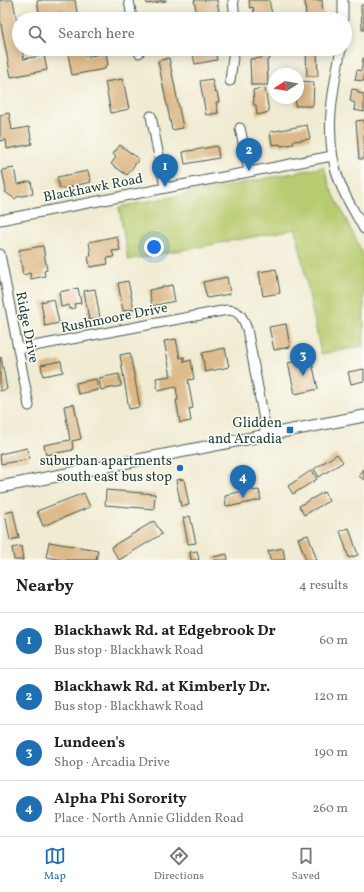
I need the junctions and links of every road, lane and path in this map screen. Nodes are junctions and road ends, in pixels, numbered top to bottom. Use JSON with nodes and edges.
{"nodes":[{"id":1,"x":129,"y":0,"type":"edge"},
{"id":2,"x":233,"y":0,"type":"edge"},
{"id":3,"x":343,"y":0,"type":"edge"},
{"id":4,"x":131,"y":12,"type":"edge"},
{"id":5,"x":234,"y":12,"type":"edge"},
{"id":6,"x":343,"y":12,"type":"edge"},
{"id":7,"x":233,"y":56,"type":"edge"},
{"id":8,"x":340,"y":56,"type":"edge"},
{"id":9,"x":230,"y":81,"type":"dead end"},
{"id":10,"x":151,"y":116,"type":"dead end"},
{"id":11,"x":240,"y":128,"type":"dead end"},
{"id":12,"x":332,"y":156,"type":"junction"},
{"id":13,"x":249,"y":171,"type":"junction"},
{"id":14,"x":165,"y":187,"type":"junction"},
{"id":15,"x":0,"y":220,"type":"edge"},
{"id":16,"x":364,"y":229,"type":"edge"},
{"id":17,"x":0,"y":254,"type":"edge"},
{"id":18,"x":18,"y":349,"type":"junction"},
{"id":19,"x":29,"y":406,"type":"dead end"},
{"id":20,"x":364,"y":416,"type":"edge"},
{"id":21,"x":265,"y":434,"type":"junction"},
{"id":22,"x":0,"y":487,"type":"edge"}],
"edges":[{"from":1,"to":4,"type":"street"},
{"from":2,"to":5,"type":"street"},
{"from":3,"to":6,"type":"street"},
{"from":7,"to":9,"type":"street"},
{"from":8,"to":12,"type":"street"},
{"from":10,"to":14,"type":"street"},
{"from":11,"to":13,"type":"street"},
{"from":12,"to":13,"type":"street","name":"Blackhawk Road"},
{"from":12,"to":16,"type":"street"},
{"from":13,"to":14,"type":"street","name":"Blackhawk Road"},
{"from":14,"to":15,"type":"street","name":"Blackhawk Road"},
{"from":17,"to":18,"type":"street","name":"Ridge Drive"},
{"from":18,"to":19,"type":"street","name":"Ridge Drive"},
{"from":18,"to":21,"type":"street","name":"Rushmoore Drive"},
{"from":20,"to":21,"type":"main road"},
{"from":21,"to":22,"type":"main road"}]}
